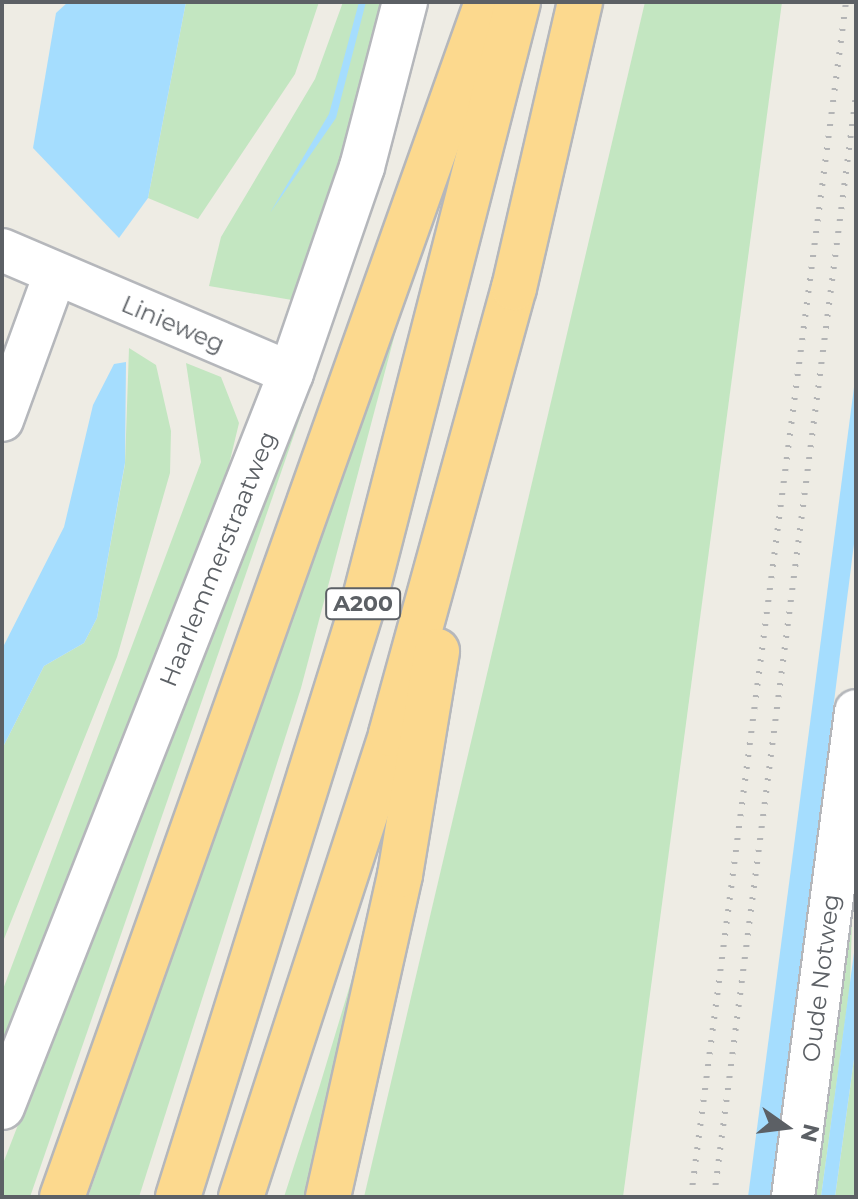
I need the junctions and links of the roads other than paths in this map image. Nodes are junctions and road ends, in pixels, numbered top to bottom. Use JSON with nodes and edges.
{"nodes":[{"id":1,"x":405,"y":2,"type":"edge"},
{"id":2,"x":487,"y":2,"type":"edge"},
{"id":3,"x":518,"y":2,"type":"edge"},
{"id":4,"x":580,"y":2,"type":"edge"},
{"id":5,"x":2,"y":250,"type":"edge"},
{"id":6,"x":55,"y":274,"type":"junction"},
{"id":7,"x":291,"y":373,"type":"junction"},
{"id":8,"x":2,"y":420,"type":"edge"},
{"id":9,"x":457,"y":501,"type":"junction"},
{"id":10,"x":856,"y":711,"type":"edge"},
{"id":11,"x":2,"y":1107,"type":"edge"},
{"id":12,"x":62,"y":1197,"type":"edge"},
{"id":13,"x":178,"y":1197,"type":"edge"},
{"id":14,"x":241,"y":1197,"type":"edge"},
{"id":15,"x":328,"y":1197,"type":"edge"},
{"id":16,"x":793,"y":1197,"type":"edge"}],
"edges":[{"from":1,"to":7,"type":"main road","name":"Haarlemmerstraatweg"},
{"from":2,"to":12,"type":"highway"},
{"from":3,"to":13,"type":"highway","number":"A200"},
{"from":4,"to":9,"type":"highway","number":"A200"},
{"from":5,"to":6,"type":"street","name":"Linieweg"},
{"from":6,"to":7,"type":"street","name":"Linieweg"},
{"from":6,"to":8,"type":"street"},
{"from":7,"to":11,"type":"main road","name":"Haarlemmerstraatweg"},
{"from":9,"to":14,"type":"highway","number":"A200"},
{"from":9,"to":15,"type":"highway","number":"A200"},
{"from":10,"to":16,"type":"street","name":"Oude Notweg"}]}
